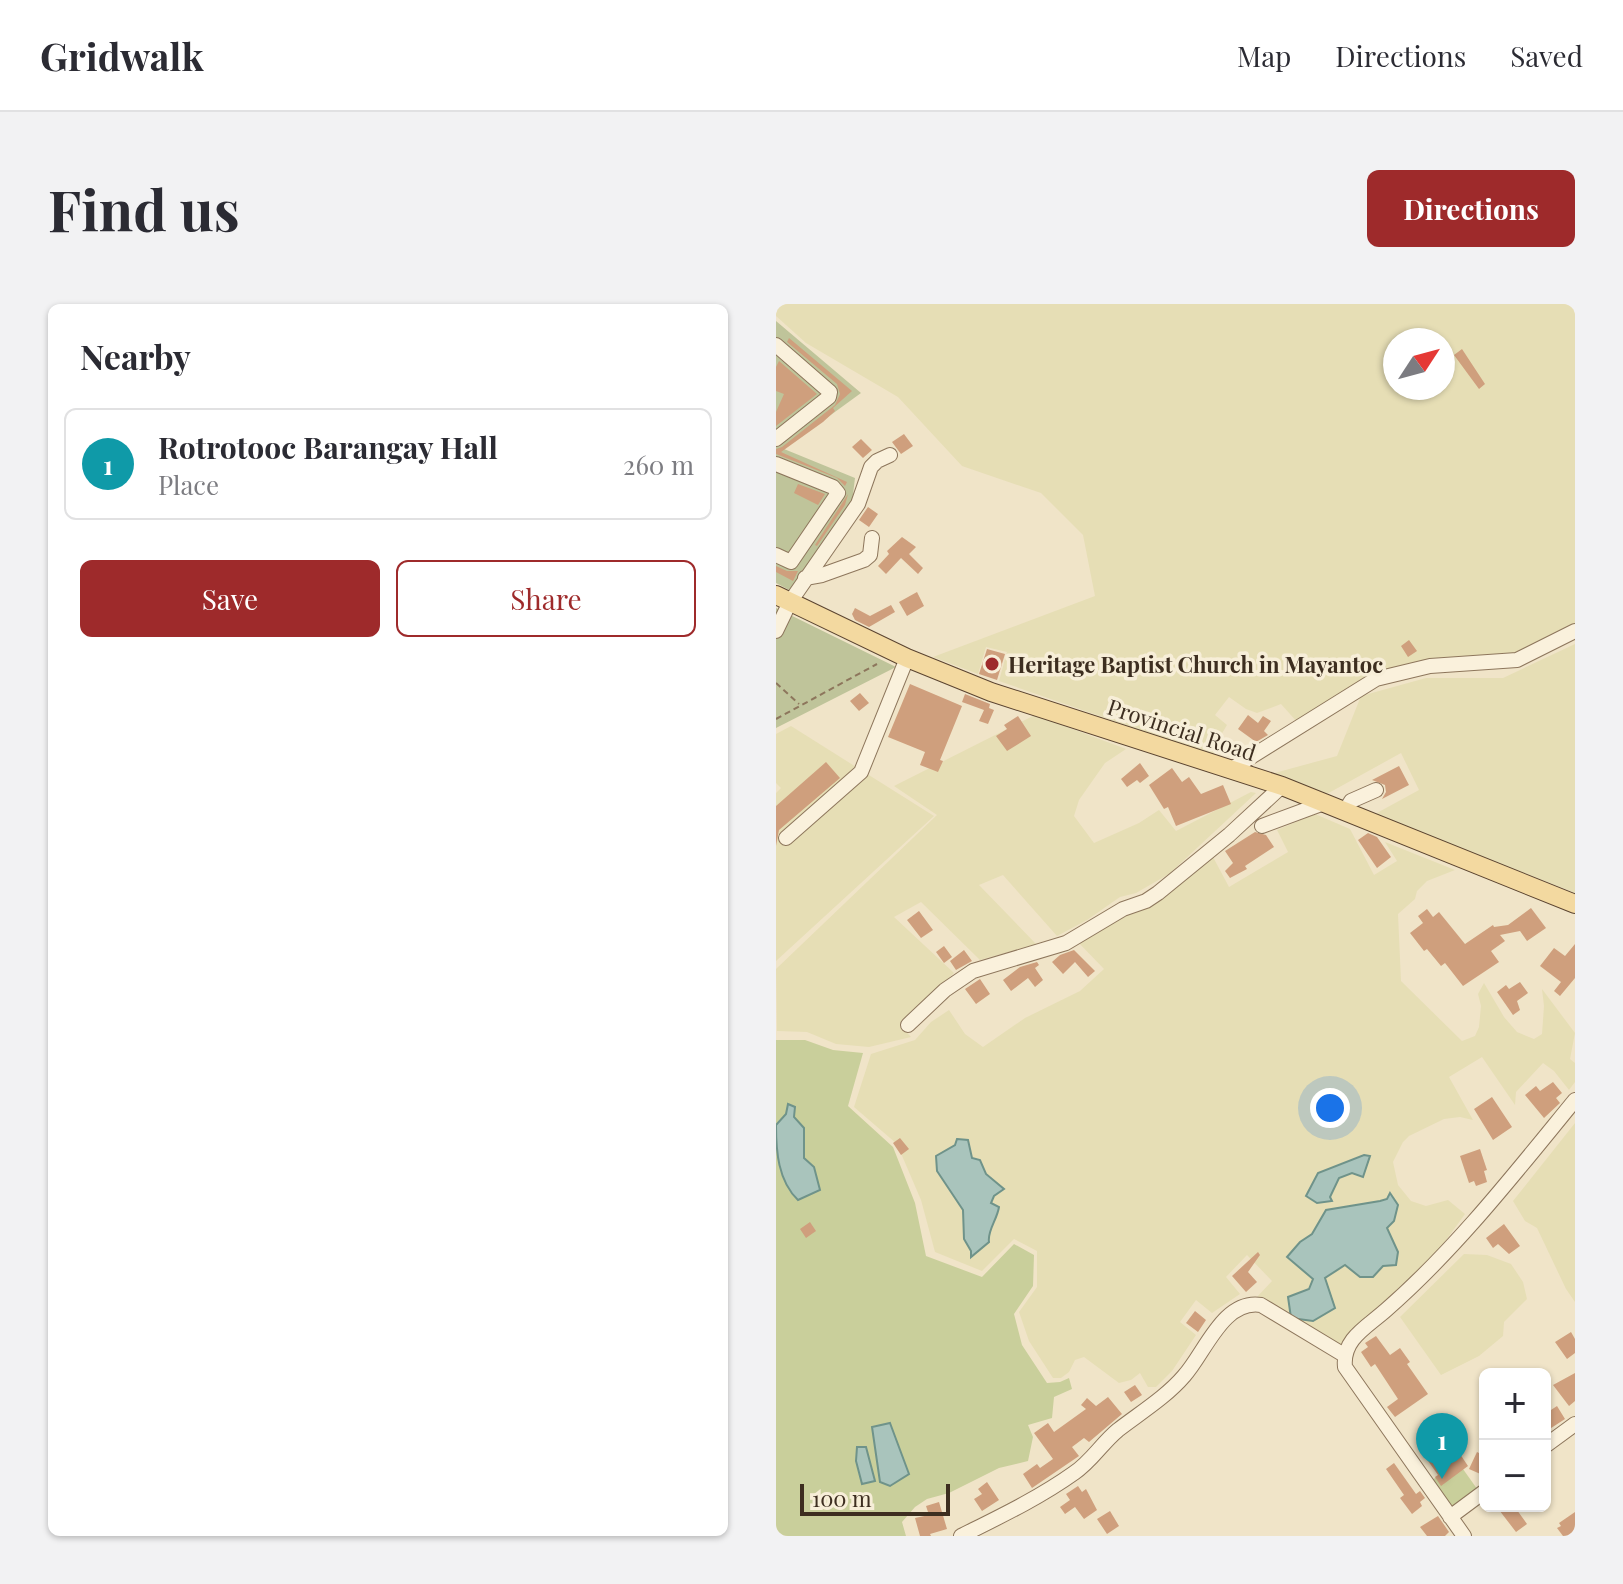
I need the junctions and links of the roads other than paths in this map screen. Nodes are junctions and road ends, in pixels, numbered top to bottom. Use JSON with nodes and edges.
{"nodes":[{"id":1,"x":776,"y":345,"type":"edge"},
{"id":2,"x":776,"y":439,"type":"edge"},
{"id":3,"x":890,"y":455,"type":"dead end"},
{"id":4,"x":776,"y":464,"type":"edge"},
{"id":5,"x":872,"y":538,"type":"dead end"},
{"id":6,"x":776,"y":555,"type":"edge"},
{"id":7,"x":805,"y":578,"type":"junction"},
{"id":8,"x":783,"y":599,"type":"edge"},
{"id":9,"x":776,"y":631,"type":"edge"},
{"id":10,"x":1575,"y":631,"type":"edge"},
{"id":11,"x":907,"y":658,"type":"junction"},
{"id":12,"x":1230,"y":770,"type":"junction"},
{"id":13,"x":1282,"y":786,"type":"junction"},
{"id":14,"x":1376,"y":790,"type":"dead end"},
{"id":15,"x":1324,"y":803,"type":"junction"},
{"id":16,"x":1345,"y":811,"type":"junction"},
{"id":17,"x":1262,"y":826,"type":"dead end"},
{"id":18,"x":786,"y":838,"type":"dead end"},
{"id":19,"x":1575,"y":904,"type":"edge"},
{"id":20,"x":908,"y":1025,"type":"dead end"},
{"id":21,"x":1575,"y":1100,"type":"edge"},
{"id":22,"x":1344,"y":1355,"type":"junction"},
{"id":23,"x":1575,"y":1424,"type":"edge"},
{"id":24,"x":1551,"y":1442,"type":"edge"},
{"id":25,"x":1479,"y":1495,"type":"edge"},
{"id":26,"x":1450,"y":1517,"type":"junction"},
{"id":27,"x":1460,"y":1534,"type":"edge"},
{"id":28,"x":961,"y":1536,"type":"edge"}],
"edges":[{"from":1,"to":2,"type":"street"},
{"from":3,"to":7,"type":"street"},
{"from":4,"to":6,"type":"street"},
{"from":5,"to":7,"type":"street"},
{"from":7,"to":8,"type":"street"},
{"from":8,"to":9,"type":"street"},
{"from":8,"to":11,"type":"main road","name":"Provincial Road"},
{"from":10,"to":12,"type":"street"},
{"from":11,"to":12,"type":"main road","name":"Provincial Road"},
{"from":11,"to":18,"type":"street"},
{"from":12,"to":13,"type":"main road","name":"Provincial Road"},
{"from":13,"to":15,"type":"main road","name":"Provincial Road"},
{"from":13,"to":20,"type":"street"},
{"from":14,"to":16,"type":"street"},
{"from":15,"to":16,"type":"main road","name":"Provincial Road"},
{"from":15,"to":17,"type":"street"},
{"from":16,"to":19,"type":"main road","name":"Provincial Road"},
{"from":21,"to":22,"type":"street"},
{"from":22,"to":26,"type":"street"},
{"from":22,"to":28,"type":"street"},
{"from":23,"to":24,"type":"street"},
{"from":25,"to":26,"type":"street"},
{"from":26,"to":27,"type":"street"}]}
